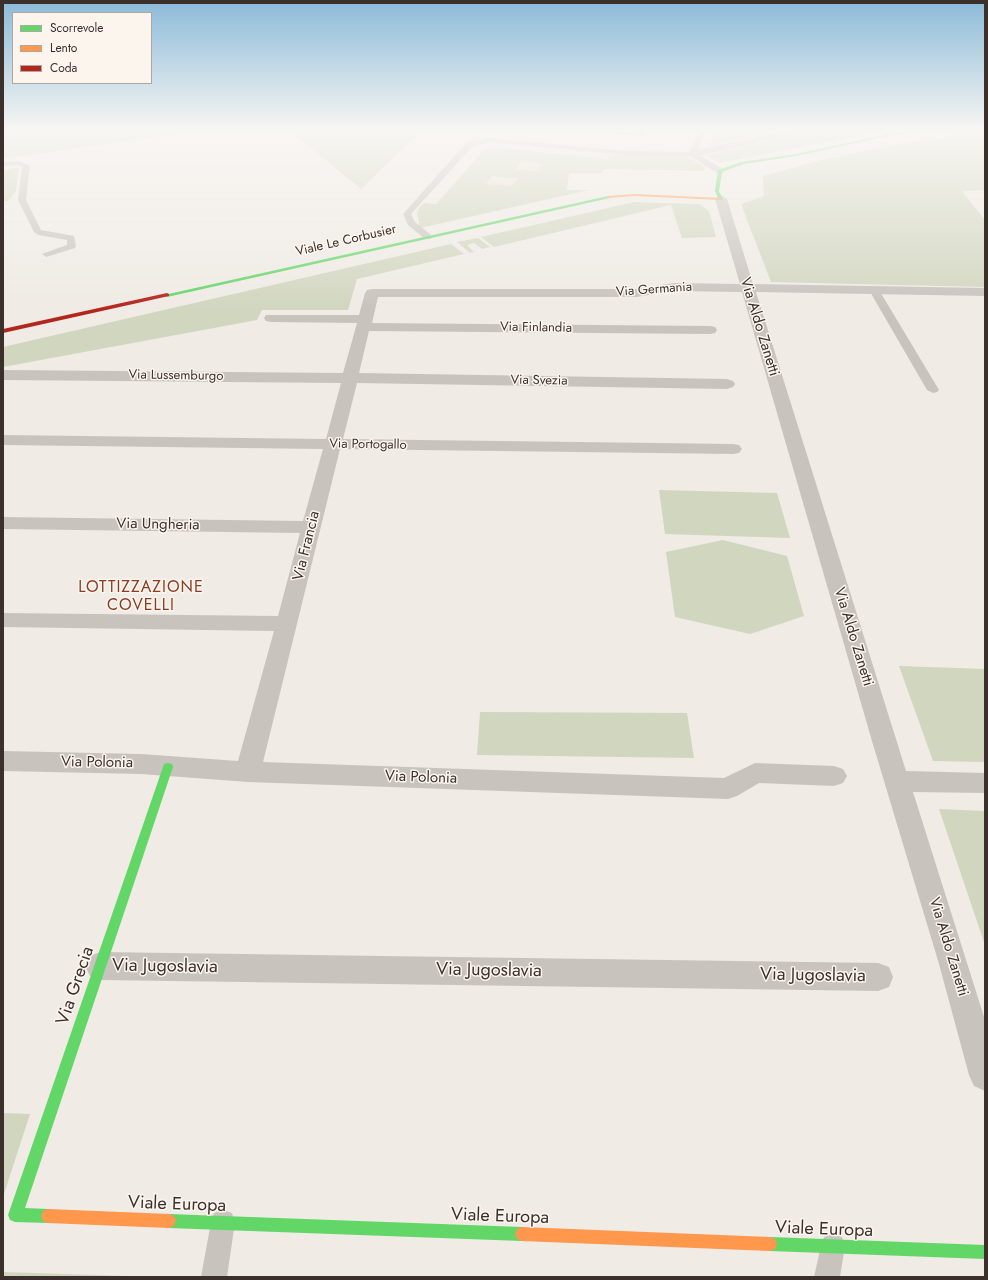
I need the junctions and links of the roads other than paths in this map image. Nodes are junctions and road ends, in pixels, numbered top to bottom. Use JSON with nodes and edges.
{"nodes":[{"id":1,"x":23,"y":191,"type":"edge"},
{"id":2,"x":428,"y":191,"type":"edge"},
{"id":3,"x":717,"y":191,"type":"edge"},
{"id":4,"x":723,"y":197,"type":"junction"},
{"id":5,"x":428,"y":237,"type":"junction"},
{"id":6,"x":46,"y":254,"type":"dead end"},
{"id":7,"x":747,"y":288,"type":"junction"},
{"id":8,"x":874,"y":290,"type":"junction"},
{"id":9,"x":985,"y":292,"type":"edge"},
{"id":10,"x":372,"y":293,"type":"joint"},
{"id":11,"x":271,"y":318,"type":"dead end"},
{"id":12,"x":364,"y":323,"type":"junction"},
{"id":13,"x":710,"y":330,"type":"dead end"},
{"id":14,"x":3,"y":331,"type":"edge"},
{"id":15,"x":3,"y":375,"type":"edge"},
{"id":16,"x":350,"y":378,"type":"junction"},
{"id":17,"x":727,"y":384,"type":"dead end"},
{"id":18,"x":933,"y":390,"type":"dead end"},
{"id":19,"x":3,"y":440,"type":"edge"},
{"id":20,"x":333,"y":445,"type":"junction"},
{"id":21,"x":733,"y":449,"type":"dead end"},
{"id":22,"x":3,"y":523,"type":"edge"},
{"id":23,"x":312,"y":527,"type":"junction"},
{"id":24,"x":3,"y":620,"type":"edge"},
{"id":25,"x":287,"y":624,"type":"junction"},
{"id":26,"x":3,"y":761,"type":"edge"},
{"id":27,"x":168,"y":767,"type":"junction"},
{"id":28,"x":248,"y":772,"type":"junction"},
{"id":29,"x":834,"y":776,"type":"dead end"},
{"id":30,"x":897,"y":781,"type":"junction"},
{"id":31,"x":985,"y":783,"type":"edge"},
{"id":32,"x":100,"y":966,"type":"junction"},
{"id":33,"x":878,"y":977,"type":"dead end"},
{"id":34,"x":985,"y":1075,"type":"edge"},
{"id":35,"x":14,"y":1215,"type":"joint"},
{"id":36,"x":223,"y":1222,"type":"junction"},
{"id":37,"x":833,"y":1246,"type":"junction"},
{"id":38,"x":985,"y":1252,"type":"edge"},
{"id":39,"x":214,"y":1277,"type":"edge"},
{"id":40,"x":828,"y":1277,"type":"edge"}],
"edges":[{"from":1,"to":6,"type":"lane"},
{"from":2,"to":5,"type":"lane"},
{"from":3,"to":4,"type":"street"},
{"from":4,"to":5,"type":"street","name":"Viale Le Corbusier"},
{"from":4,"to":7,"type":"street","name":"Via Aldo Zanetti"},
{"from":5,"to":14,"type":"street","name":"Viale Le Corbusier"},
{"from":7,"to":8,"type":"street","name":"Via Germania"},
{"from":7,"to":10,"type":"street","name":"Via Germania"},
{"from":7,"to":30,"type":"street","name":"Via Aldo Zanetti"},
{"from":8,"to":9,"type":"street","name":"Via Germania"},
{"from":8,"to":18,"type":"lane"},
{"from":10,"to":12,"type":"street","name":"Via Francia"},
{"from":11,"to":12,"type":"street"},
{"from":12,"to":13,"type":"street","name":"Via Finlandia"},
{"from":12,"to":16,"type":"street","name":"Via Francia"},
{"from":15,"to":16,"type":"street","name":"Via Lussemburgo"},
{"from":16,"to":17,"type":"street","name":"Via Svezia"},
{"from":16,"to":20,"type":"street","name":"Via Francia"},
{"from":19,"to":20,"type":"street","name":"Via Portogallo"},
{"from":20,"to":21,"type":"street","name":"Via Portogallo"},
{"from":20,"to":23,"type":"street","name":"Via Francia"},
{"from":22,"to":23,"type":"street","name":"Via Ungheria"},
{"from":23,"to":25,"type":"street","name":"Via Francia"},
{"from":24,"to":25,"type":"street"},
{"from":25,"to":28,"type":"street","name":"Via Francia"},
{"from":26,"to":27,"type":"street","name":"Via Polonia"},
{"from":27,"to":28,"type":"street","name":"Via Polonia"},
{"from":27,"to":32,"type":"street","name":"Via Grecia"},
{"from":28,"to":29,"type":"street","name":"Via Polonia"},
{"from":30,"to":31,"type":"street"},
{"from":30,"to":34,"type":"street","name":"Via Aldo Zanetti"},
{"from":32,"to":33,"type":"street","name":"Via Jugoslavia"},
{"from":32,"to":35,"type":"street","name":"Via Grecia"},
{"from":35,"to":36,"type":"street","name":"Viale Europa"},
{"from":36,"to":37,"type":"street","name":"Viale Europa"},
{"from":36,"to":39,"type":"lane"},
{"from":37,"to":38,"type":"street","name":"Viale Europa"},
{"from":37,"to":40,"type":"lane"}]}
